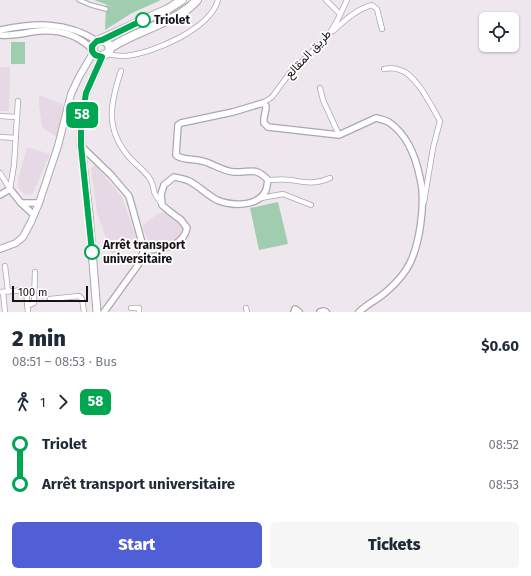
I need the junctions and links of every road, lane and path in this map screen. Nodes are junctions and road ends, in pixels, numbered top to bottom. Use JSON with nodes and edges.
{"nodes":[{"id":1,"x":79,"y":0,"type":"edge"},
{"id":2,"x":182,"y":0,"type":"edge"},
{"id":3,"x":197,"y":0,"type":"edge"},
{"id":4,"x":218,"y":0,"type":"edge"},
{"id":5,"x":326,"y":0,"type":"edge"},
{"id":6,"x":346,"y":0,"type":"edge"},
{"id":7,"x":106,"y":9,"type":"dead end"},
{"id":8,"x":340,"y":14,"type":"junction"},
{"id":9,"x":382,"y":29,"type":"dead end"},
{"id":10,"x":0,"y":30,"type":"edge"},
{"id":11,"x":0,"y":35,"type":"edge"},
{"id":12,"x":328,"y":36,"type":"junction"},
{"id":13,"x":99,"y":40,"type":"junction"},
{"id":14,"x":93,"y":51,"type":"junction"},
{"id":15,"x":106,"y":53,"type":"junction"},
{"id":16,"x":384,"y":69,"type":"dead end"},
{"id":17,"x":121,"y":71,"type":"dead end"},
{"id":18,"x":320,"y":88,"type":"dead end"},
{"id":19,"x":18,"y":101,"type":"dead end"},
{"id":20,"x":263,"y":103,"type":"junction"},
{"id":21,"x":0,"y":116,"type":"edge"},
{"id":22,"x":17,"y":117,"type":"junction"},
{"id":23,"x":339,"y":135,"type":"junction"},
{"id":24,"x":0,"y":137,"type":"edge"},
{"id":25,"x":16,"y":138,"type":"junction"},
{"id":26,"x":81,"y":146,"type":"junction"},
{"id":27,"x":0,"y":173,"type":"edge"},
{"id":28,"x":330,"y":178,"type":"dead end"},
{"id":29,"x":268,"y":180,"type":"junction"},
{"id":30,"x":10,"y":189,"type":"junction"},
{"id":31,"x":0,"y":195,"type":"edge"},
{"id":32,"x":261,"y":198,"type":"junction"},
{"id":33,"x":21,"y":203,"type":"junction"},
{"id":34,"x":39,"y":203,"type":"junction"},
{"id":35,"x":162,"y":205,"type":"junction"},
{"id":36,"x":311,"y":205,"type":"dead end"},
{"id":37,"x":34,"y":215,"type":"junction"},
{"id":38,"x":422,"y":217,"type":"junction"},
{"id":39,"x":0,"y":249,"type":"edge"},
{"id":40,"x":144,"y":250,"type":"junction"},
{"id":41,"x":6,"y":266,"type":"dead end"},
{"id":42,"x":35,"y":272,"type":"dead end"},
{"id":43,"x":4,"y":292,"type":"edge"},
{"id":44,"x":50,"y":299,"type":"dead end"},
{"id":45,"x":27,"y":306,"type":"junction"},
{"id":46,"x":131,"y":308,"type":"dead end"},
{"id":47,"x":5,"y":312,"type":"edge"},
{"id":48,"x":28,"y":312,"type":"edge"},
{"id":49,"x":84,"y":312,"type":"edge"},
{"id":50,"x":97,"y":312,"type":"edge"},
{"id":51,"x":104,"y":312,"type":"edge"},
{"id":52,"x":139,"y":312,"type":"edge"},
{"id":53,"x":294,"y":312,"type":"edge"},
{"id":54,"x":299,"y":312,"type":"edge"},
{"id":55,"x":320,"y":312,"type":"edge"},
{"id":56,"x":326,"y":312,"type":"edge"},
{"id":57,"x":359,"y":312,"type":"edge"}],
"edges":[{"from":1,"to":7,"type":"street"},
{"from":2,"to":13,"type":"highway"},
{"from":3,"to":15,"type":"highway"},
{"from":4,"to":15,"type":"street"},
{"from":5,"to":8,"type":"street"},
{"from":6,"to":8,"type":"street","name":"طريق المقالع"},
{"from":8,"to":12,"type":"street","name":"طريق المقالع"},
{"from":9,"to":12,"type":"street"},
{"from":10,"to":13,"type":"street"},
{"from":11,"to":14,"type":"street"},
{"from":12,"to":20,"type":"street","name":"طريق المقالع"},
{"from":13,"to":14,"type":"highway"},
{"from":13,"to":15,"type":"highway"},
{"from":14,"to":15,"type":"highway"},
{"from":14,"to":34,"type":"main road"},
{"from":15,"to":26,"type":"main road"},
{"from":16,"to":38,"type":"street"},
{"from":17,"to":35,"type":"street"},
{"from":18,"to":23,"type":"street"},
{"from":19,"to":22,"type":"street"},
{"from":20,"to":23,"type":"street"},
{"from":20,"to":29,"type":"street"},
{"from":21,"to":22,"type":"street"},
{"from":22,"to":25,"type":"street"},
{"from":23,"to":38,"type":"street"},
{"from":24,"to":25,"type":"street"},
{"from":25,"to":30,"type":"street"},
{"from":26,"to":40,"type":"street"},
{"from":26,"to":50,"type":"main road"},
{"from":27,"to":30,"type":"street"},
{"from":28,"to":29,"type":"street"},
{"from":29,"to":32,"type":"street"},
{"from":30,"to":31,"type":"street"},
{"from":30,"to":33,"type":"street"},
{"from":32,"to":35,"type":"street"},
{"from":32,"to":36,"type":"street"},
{"from":33,"to":34,"type":"street"},
{"from":33,"to":37,"type":"street"},
{"from":34,"to":37,"type":"main road"},
{"from":35,"to":40,"type":"street"},
{"from":37,"to":39,"type":"main road"},
{"from":38,"to":57,"type":"street"},
{"from":40,"to":51,"type":"street"},
{"from":41,"to":43,"type":"street"},
{"from":42,"to":45,"type":"street"},
{"from":43,"to":45,"type":"street"},
{"from":43,"to":47,"type":"street"},
{"from":44,"to":49,"type":"street"},
{"from":45,"to":48,"type":"street"},
{"from":46,"to":52,"type":"street"},
{"from":53,"to":54,"type":"street"},
{"from":55,"to":56,"type":"street"}]}
